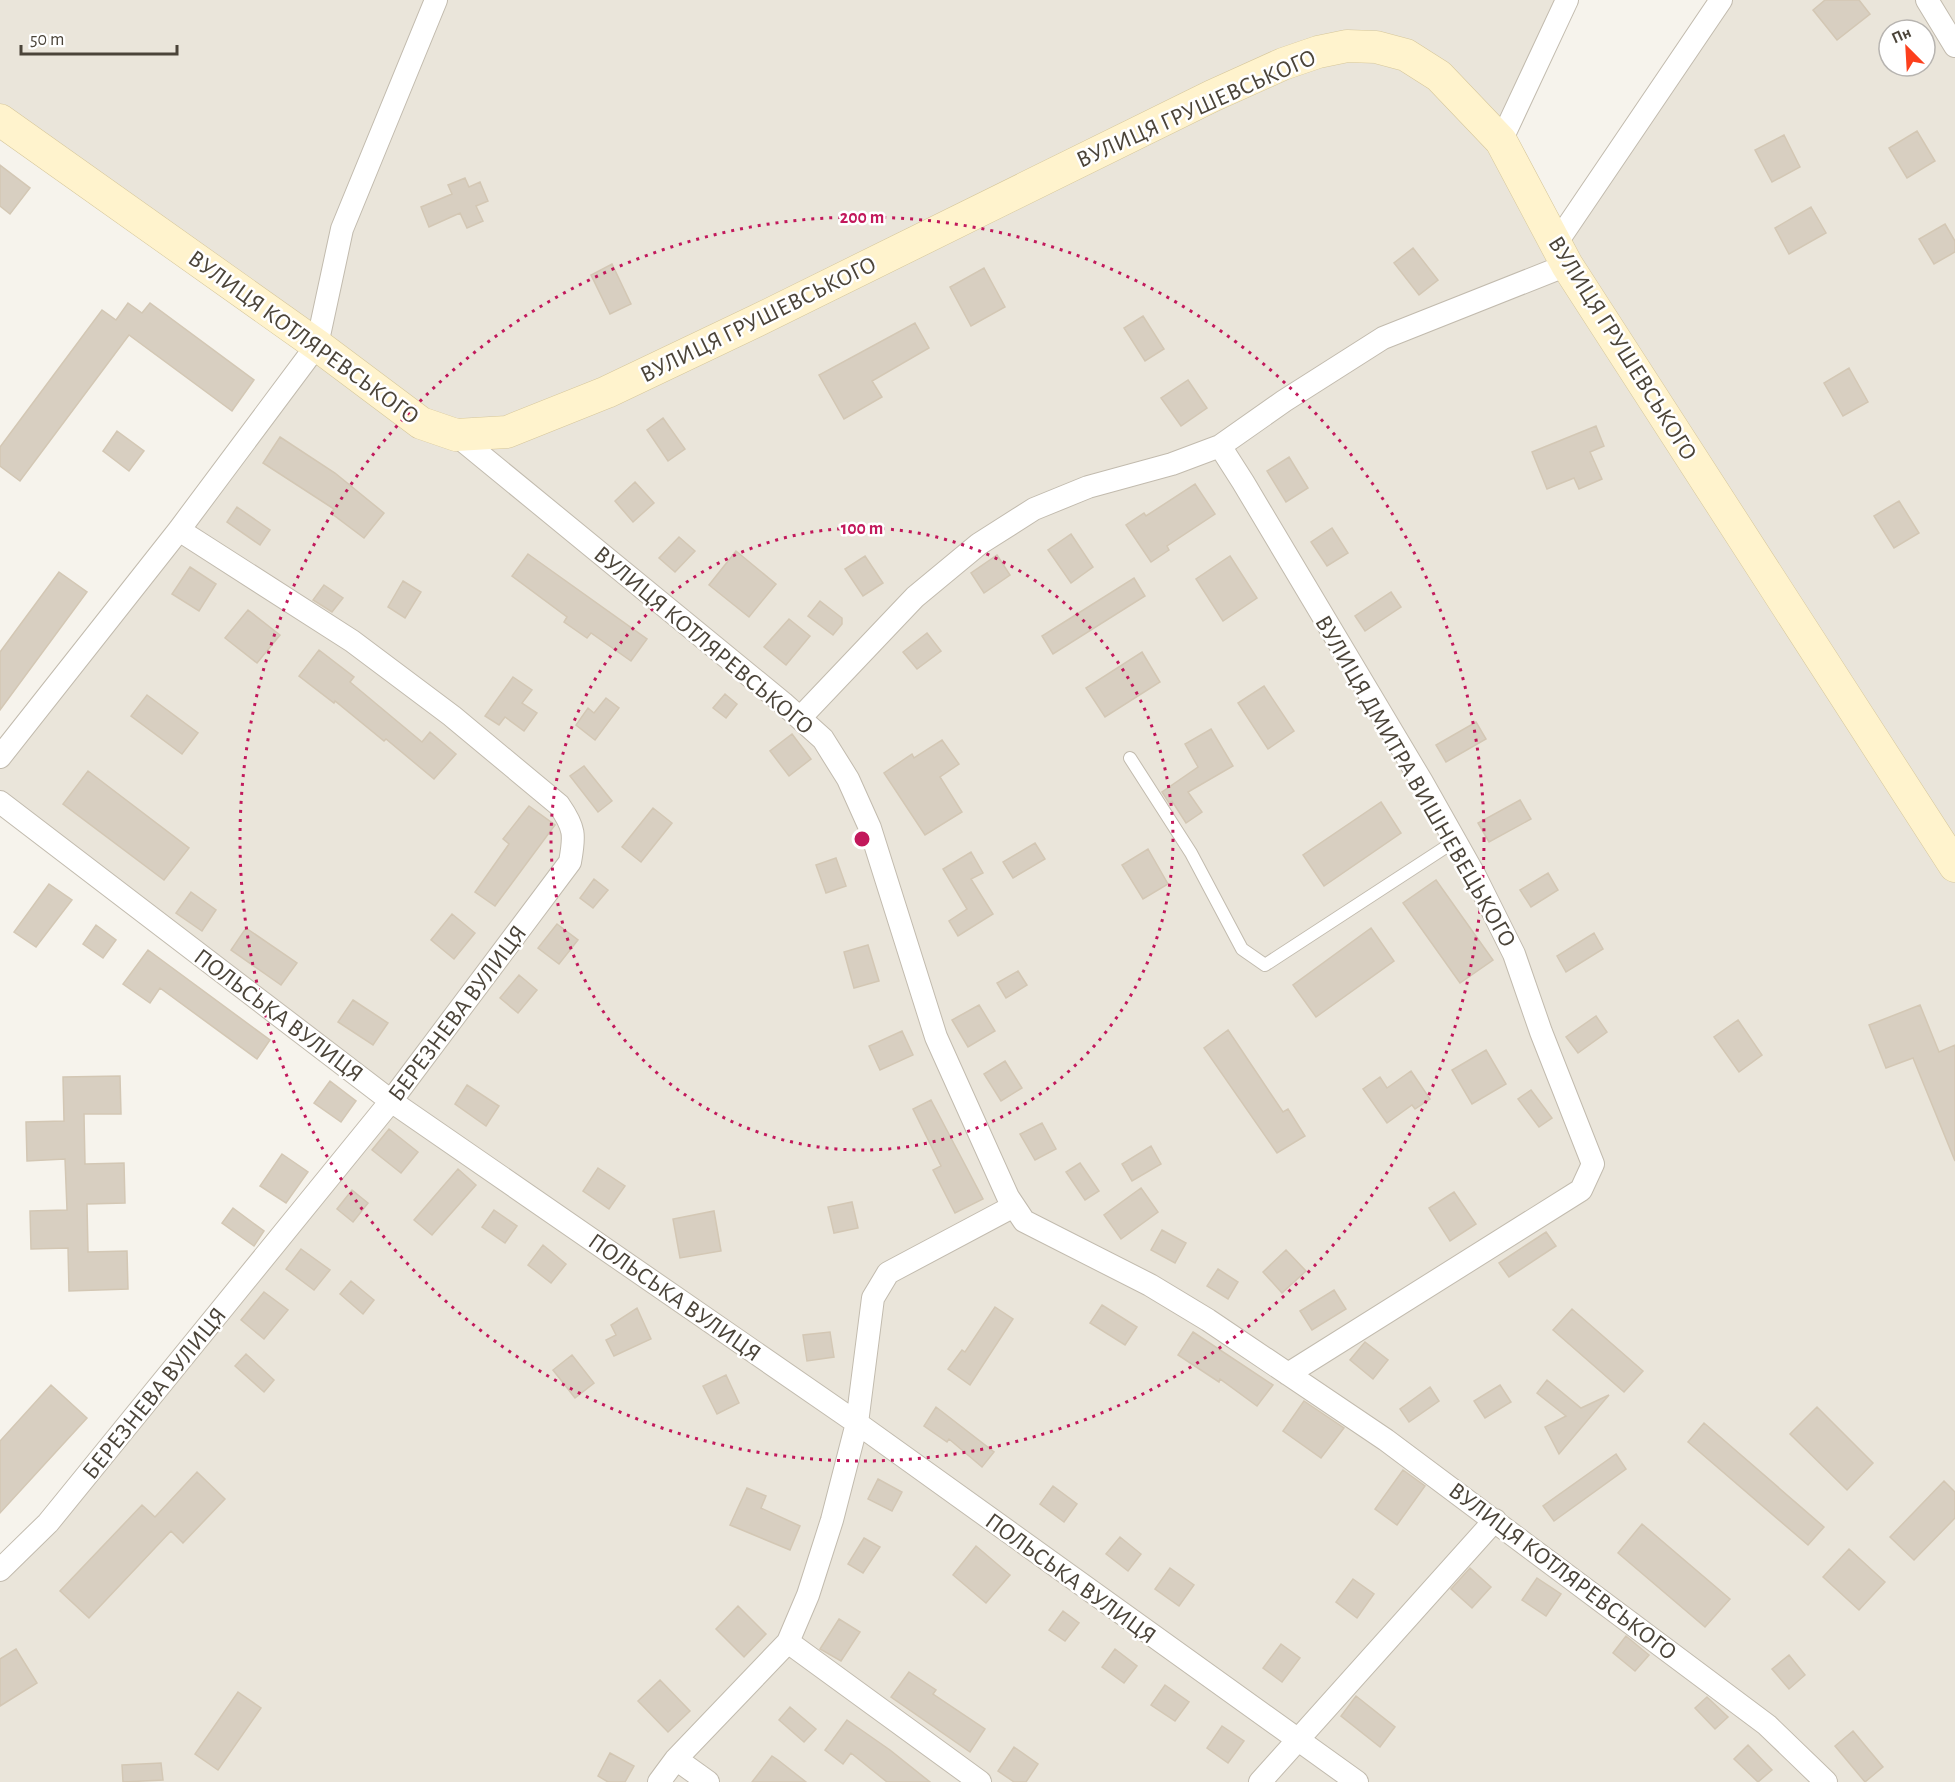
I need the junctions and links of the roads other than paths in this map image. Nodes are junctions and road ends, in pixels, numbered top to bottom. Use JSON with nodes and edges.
{"nodes":[{"id":1,"x":436,"y":0,"type":"edge"},
{"id":2,"x":1567,"y":0,"type":"edge"},
{"id":3,"x":1721,"y":0,"type":"edge"},
{"id":4,"x":1927,"y":0,"type":"edge"},
{"id":5,"x":1955,"y":46,"type":"edge"},
{"id":6,"x":0,"y":120,"type":"edge"},
{"id":7,"x":1502,"y":141,"type":"junction"},
{"id":8,"x":1561,"y":255,"type":"junction"},
{"id":9,"x":317,"y":345,"type":"junction"},
{"id":10,"x":456,"y":435,"type":"junction"},
{"id":11,"x":1220,"y":446,"type":"junction"},
{"id":12,"x":179,"y":530,"type":"junction"},
{"id":13,"x":800,"y":718,"type":"junction"},
{"id":14,"x":0,"y":757,"type":"edge"},
{"id":15,"x":1130,"y":758,"type":"dead end"},
{"id":16,"x":0,"y":802,"type":"edge"},
{"id":17,"x":1455,"y":841,"type":"junction"},
{"id":18,"x":1955,"y":866,"type":"edge"},
{"id":19,"x":391,"y":1101,"type":"junction"},
{"id":20,"x":1014,"y":1206,"type":"junction"},
{"id":21,"x":1288,"y":1374,"type":"junction"},
{"id":22,"x":857,"y":1423,"type":"junction"},
{"id":23,"x":1495,"y":1520,"type":"junction"},
{"id":24,"x":0,"y":1570,"type":"edge"},
{"id":25,"x":788,"y":1642,"type":"junction"},
{"id":26,"x":1296,"y":1740,"type":"junction"},
{"id":27,"x":676,"y":1759,"type":"junction"},
{"id":28,"x":659,"y":1782,"type":"edge"},
{"id":29,"x":708,"y":1782,"type":"edge"},
{"id":30,"x":980,"y":1782,"type":"edge"},
{"id":31,"x":1260,"y":1782,"type":"edge"},
{"id":32,"x":1357,"y":1782,"type":"edge"},
{"id":33,"x":1826,"y":1782,"type":"edge"}],
"edges":[{"from":1,"to":9,"type":"street"},
{"from":2,"to":7,"type":"street"},
{"from":3,"to":8,"type":"street"},
{"from":4,"to":5,"type":"street"},
{"from":6,"to":9,"type":"main road","name":"ВУЛИЦЯ КОТЛЯРЕВСЬКОГО"},
{"from":7,"to":8,"type":"main road","name":"ВУЛИЦЯ ГРУШЕВСЬКОГО"},
{"from":7,"to":10,"type":"main road","name":"ВУЛИЦЯ ГРУШЕВСЬКОГО"},
{"from":8,"to":11,"type":"street"},
{"from":8,"to":18,"type":"main road","name":"ВУЛИЦЯ ГРУШЕВСЬКОГО"},
{"from":9,"to":10,"type":"main road","name":"ВУЛИЦЯ КОТЛЯРЕВСЬКОГО"},
{"from":9,"to":12,"type":"street"},
{"from":10,"to":13,"type":"street","name":"ВУЛИЦЯ КОТЛЯРЕВСЬКОГО"},
{"from":11,"to":13,"type":"street"},
{"from":11,"to":17,"type":"street","name":"ВУЛИЦЯ ДМИТРА ВИШНЕВЕЦЬКОГО"},
{"from":12,"to":14,"type":"street"},
{"from":12,"to":19,"type":"street","name":"БЕРЕЗНЕВА ВУЛИЦЯ"},
{"from":13,"to":20,"type":"street","name":"ВУЛИЦЯ КОТЛЯРЕВСЬКОГО"},
{"from":15,"to":17,"type":"lane"},
{"from":16,"to":19,"type":"street","name":"ПОЛЬСЬКА ВУЛИЦЯ"},
{"from":17,"to":21,"type":"street","name":"ВУЛИЦЯ ДМИТРА ВИШНЕВЕЦЬКОГО"},
{"from":19,"to":22,"type":"street","name":"ПОЛЬСЬКА ВУЛИЦЯ"},
{"from":19,"to":24,"type":"street","name":"БЕРЕЗНЕВА ВУЛИЦЯ"},
{"from":20,"to":21,"type":"street","name":"ВУЛИЦЯ КОТЛЯРЕВСЬКОГО"},
{"from":20,"to":22,"type":"street"},
{"from":21,"to":23,"type":"street","name":"ВУЛИЦЯ КОТЛЯРЕВСЬКОГО"},
{"from":22,"to":25,"type":"street"},
{"from":22,"to":26,"type":"street","name":"ПОЛЬСЬКА ВУЛИЦЯ"},
{"from":23,"to":26,"type":"street"},
{"from":23,"to":33,"type":"street","name":"ВУЛИЦЯ КОТЛЯРЕВСЬКОГО"},
{"from":25,"to":27,"type":"street"},
{"from":25,"to":30,"type":"street"},
{"from":26,"to":31,"type":"street"},
{"from":26,"to":32,"type":"street","name":"ПОЛЬСЬКА ВУЛИЦЯ"},
{"from":27,"to":28,"type":"street"},
{"from":27,"to":29,"type":"street"}]}
